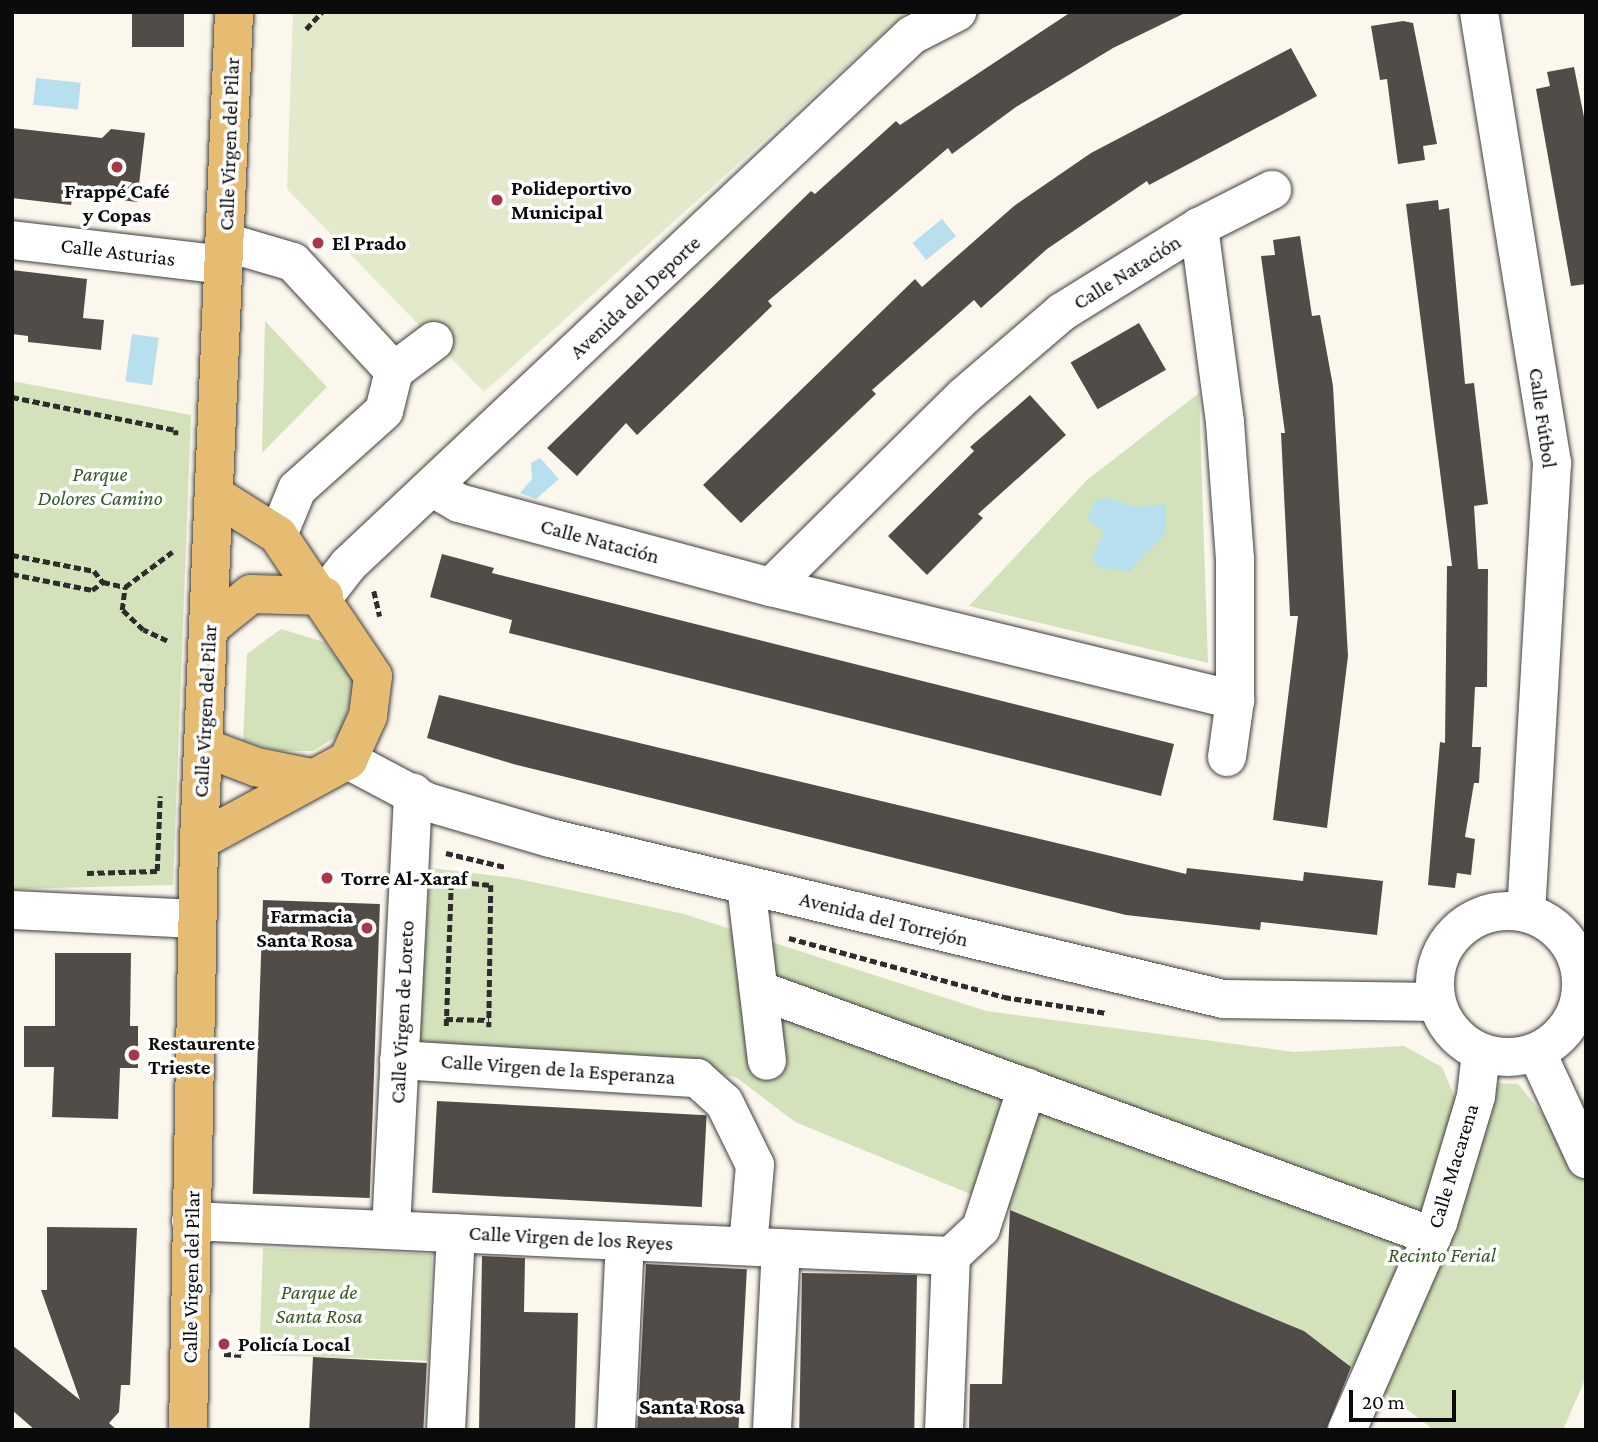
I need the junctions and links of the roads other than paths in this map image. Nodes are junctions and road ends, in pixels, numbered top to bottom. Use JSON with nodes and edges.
{"nodes":[{"id":1,"x":234,"y":12,"type":"edge"},
{"id":2,"x":957,"y":12,"type":"edge"},
{"id":3,"x":1479,"y":12,"type":"edge"},
{"id":4,"x":1272,"y":190,"type":"dead end"},
{"id":5,"x":1199,"y":227,"type":"junction"},
{"id":6,"x":12,"y":240,"type":"edge"},
{"id":7,"x":225,"y":253,"type":"junction"},
{"id":8,"x":434,"y":341,"type":"dead end"},
{"id":9,"x":394,"y":371,"type":"junction"},
{"id":10,"x":433,"y":488,"type":"junction"},
{"id":11,"x":216,"y":496,"type":"junction"},
{"id":12,"x":278,"y":535,"type":"junction"},
{"id":13,"x":771,"y":587,"type":"junction"},
{"id":14,"x":324,"y":596,"type":"junction"},
{"id":15,"x":209,"y":628,"type":"junction"},
{"id":16,"x":1235,"y":700,"type":"junction"},
{"id":17,"x":203,"y":747,"type":"junction"},
{"id":18,"x":1227,"y":757,"type":"dead end"},
{"id":19,"x":348,"y":760,"type":"junction"},
{"id":20,"x":311,"y":778,"type":"junction"},
{"id":21,"x":413,"y":793,"type":"junction"},
{"id":22,"x":199,"y":841,"type":"junction"},
{"id":23,"x":746,"y":885,"type":"junction"},
{"id":24,"x":12,"y":910,"type":"edge"},
{"id":25,"x":1526,"y":912,"type":"junction"},
{"id":26,"x":197,"y":919,"type":"junction"},
{"id":27,"x":758,"y":990,"type":"junction"},
{"id":28,"x":1584,"y":994,"type":"edge"},
{"id":29,"x":1436,"y":1002,"type":"junction"},
{"id":30,"x":1536,"y":1052,"type":"junction"},
{"id":31,"x":1481,"y":1053,"type":"junction"},
{"id":32,"x":399,"y":1060,"type":"junction"},
{"id":33,"x":767,"y":1061,"type":"dead end"},
{"id":34,"x":1027,"y":1087,"type":"junction"},
{"id":35,"x":1586,"y":1159,"type":"edge"},
{"id":36,"x":191,"y":1222,"type":"junction"},
{"id":37,"x":391,"y":1230,"type":"junction"},
{"id":38,"x":456,"y":1233,"type":"junction"},
{"id":39,"x":1432,"y":1236,"type":"junction"},
{"id":40,"x":625,"y":1241,"type":"junction"},
{"id":41,"x":764,"y":1247,"type":"junction"},
{"id":42,"x":951,"y":1256,"type":"junction"},
{"id":43,"x":190,"y":1423,"type":"edge"},
{"id":44,"x":446,"y":1430,"type":"edge"},
{"id":45,"x":615,"y":1430,"type":"edge"},
{"id":46,"x":772,"y":1430,"type":"edge"},
{"id":47,"x":944,"y":1430,"type":"edge"},
{"id":48,"x":1347,"y":1430,"type":"edge"}],
"edges":[{"from":1,"to":7,"type":"main road","name":"Calle Virgen del Pilar"},
{"from":2,"to":10,"type":"street","name":"Avenida del Deporte"},
{"from":3,"to":25,"type":"street","name":"Calle Fútbol"},
{"from":4,"to":5,"type":"street"},
{"from":5,"to":13,"type":"street","name":"Calle Natación"},
{"from":5,"to":16,"type":"street","name":"Calle Natación"},
{"from":6,"to":7,"type":"street","name":"Calle Asturias"},
{"from":7,"to":9,"type":"street","name":"Calle Asturias"},
{"from":7,"to":11,"type":"main road","name":"Calle Virgen del Pilar"},
{"from":8,"to":9,"type":"street"},
{"from":9,"to":12,"type":"street"},
{"from":10,"to":13,"type":"street","name":"Calle Natación"},
{"from":10,"to":14,"type":"street","name":"Avenida del Deporte"},
{"from":11,"to":12,"type":"main road"},
{"from":11,"to":15,"type":"main road","name":"Calle Virgen del Pilar"},
{"from":12,"to":14,"type":"main road"},
{"from":13,"to":16,"type":"street","name":"Calle Natación"},
{"from":14,"to":15,"type":"main road"},
{"from":14,"to":19,"type":"main road"},
{"from":15,"to":17,"type":"main road","name":"Calle Virgen del Pilar"},
{"from":16,"to":18,"type":"street","name":"Calle Natación"},
{"from":17,"to":20,"type":"main road"},
{"from":17,"to":22,"type":"main road","name":"Calle Virgen del Pilar"},
{"from":19,"to":20,"type":"main road"},
{"from":19,"to":21,"type":"street","name":"Avenida del Torrejón"},
{"from":20,"to":22,"type":"main road"},
{"from":21,"to":23,"type":"street","name":"Avenida del Torrejón"},
{"from":21,"to":32,"type":"street","name":"Calle Virgen de Loreto"},
{"from":22,"to":26,"type":"main road","name":"Calle Virgen del Pilar"},
{"from":23,"to":27,"type":"street"},
{"from":23,"to":29,"type":"street","name":"Avenida del Torrejón"},
{"from":24,"to":26,"type":"street"},
{"from":25,"to":28,"type":"street"},
{"from":25,"to":29,"type":"street"},
{"from":26,"to":36,"type":"main road","name":"Calle Virgen del Pilar"},
{"from":27,"to":33,"type":"street"},
{"from":27,"to":34,"type":"street"},
{"from":28,"to":30,"type":"street"},
{"from":29,"to":31,"type":"street"},
{"from":30,"to":31,"type":"street"},
{"from":30,"to":35,"type":"street"},
{"from":31,"to":39,"type":"street","name":"Calle Macarena"},
{"from":32,"to":37,"type":"street","name":"Calle Virgen de Loreto"},
{"from":32,"to":41,"type":"street","name":"Calle Virgen de la Esperanza"},
{"from":34,"to":39,"type":"street"},
{"from":34,"to":42,"type":"street"},
{"from":36,"to":37,"type":"street","name":"Calle Virgen de los Reyes"},
{"from":36,"to":43,"type":"main road","name":"Calle Virgen del Pilar"},
{"from":37,"to":38,"type":"street","name":"Calle Virgen de los Reyes"},
{"from":38,"to":40,"type":"street","name":"Calle Virgen de los Reyes"},
{"from":38,"to":44,"type":"street"},
{"from":39,"to":48,"type":"street","name":"Calle Macarena"},
{"from":40,"to":41,"type":"street","name":"Calle Virgen de los Reyes"},
{"from":40,"to":45,"type":"street"},
{"from":41,"to":42,"type":"street","name":"Calle Virgen de los Reyes"},
{"from":41,"to":46,"type":"street","name":"Calle Virgen de la Esperanza"},
{"from":42,"to":47,"type":"street"}]}
